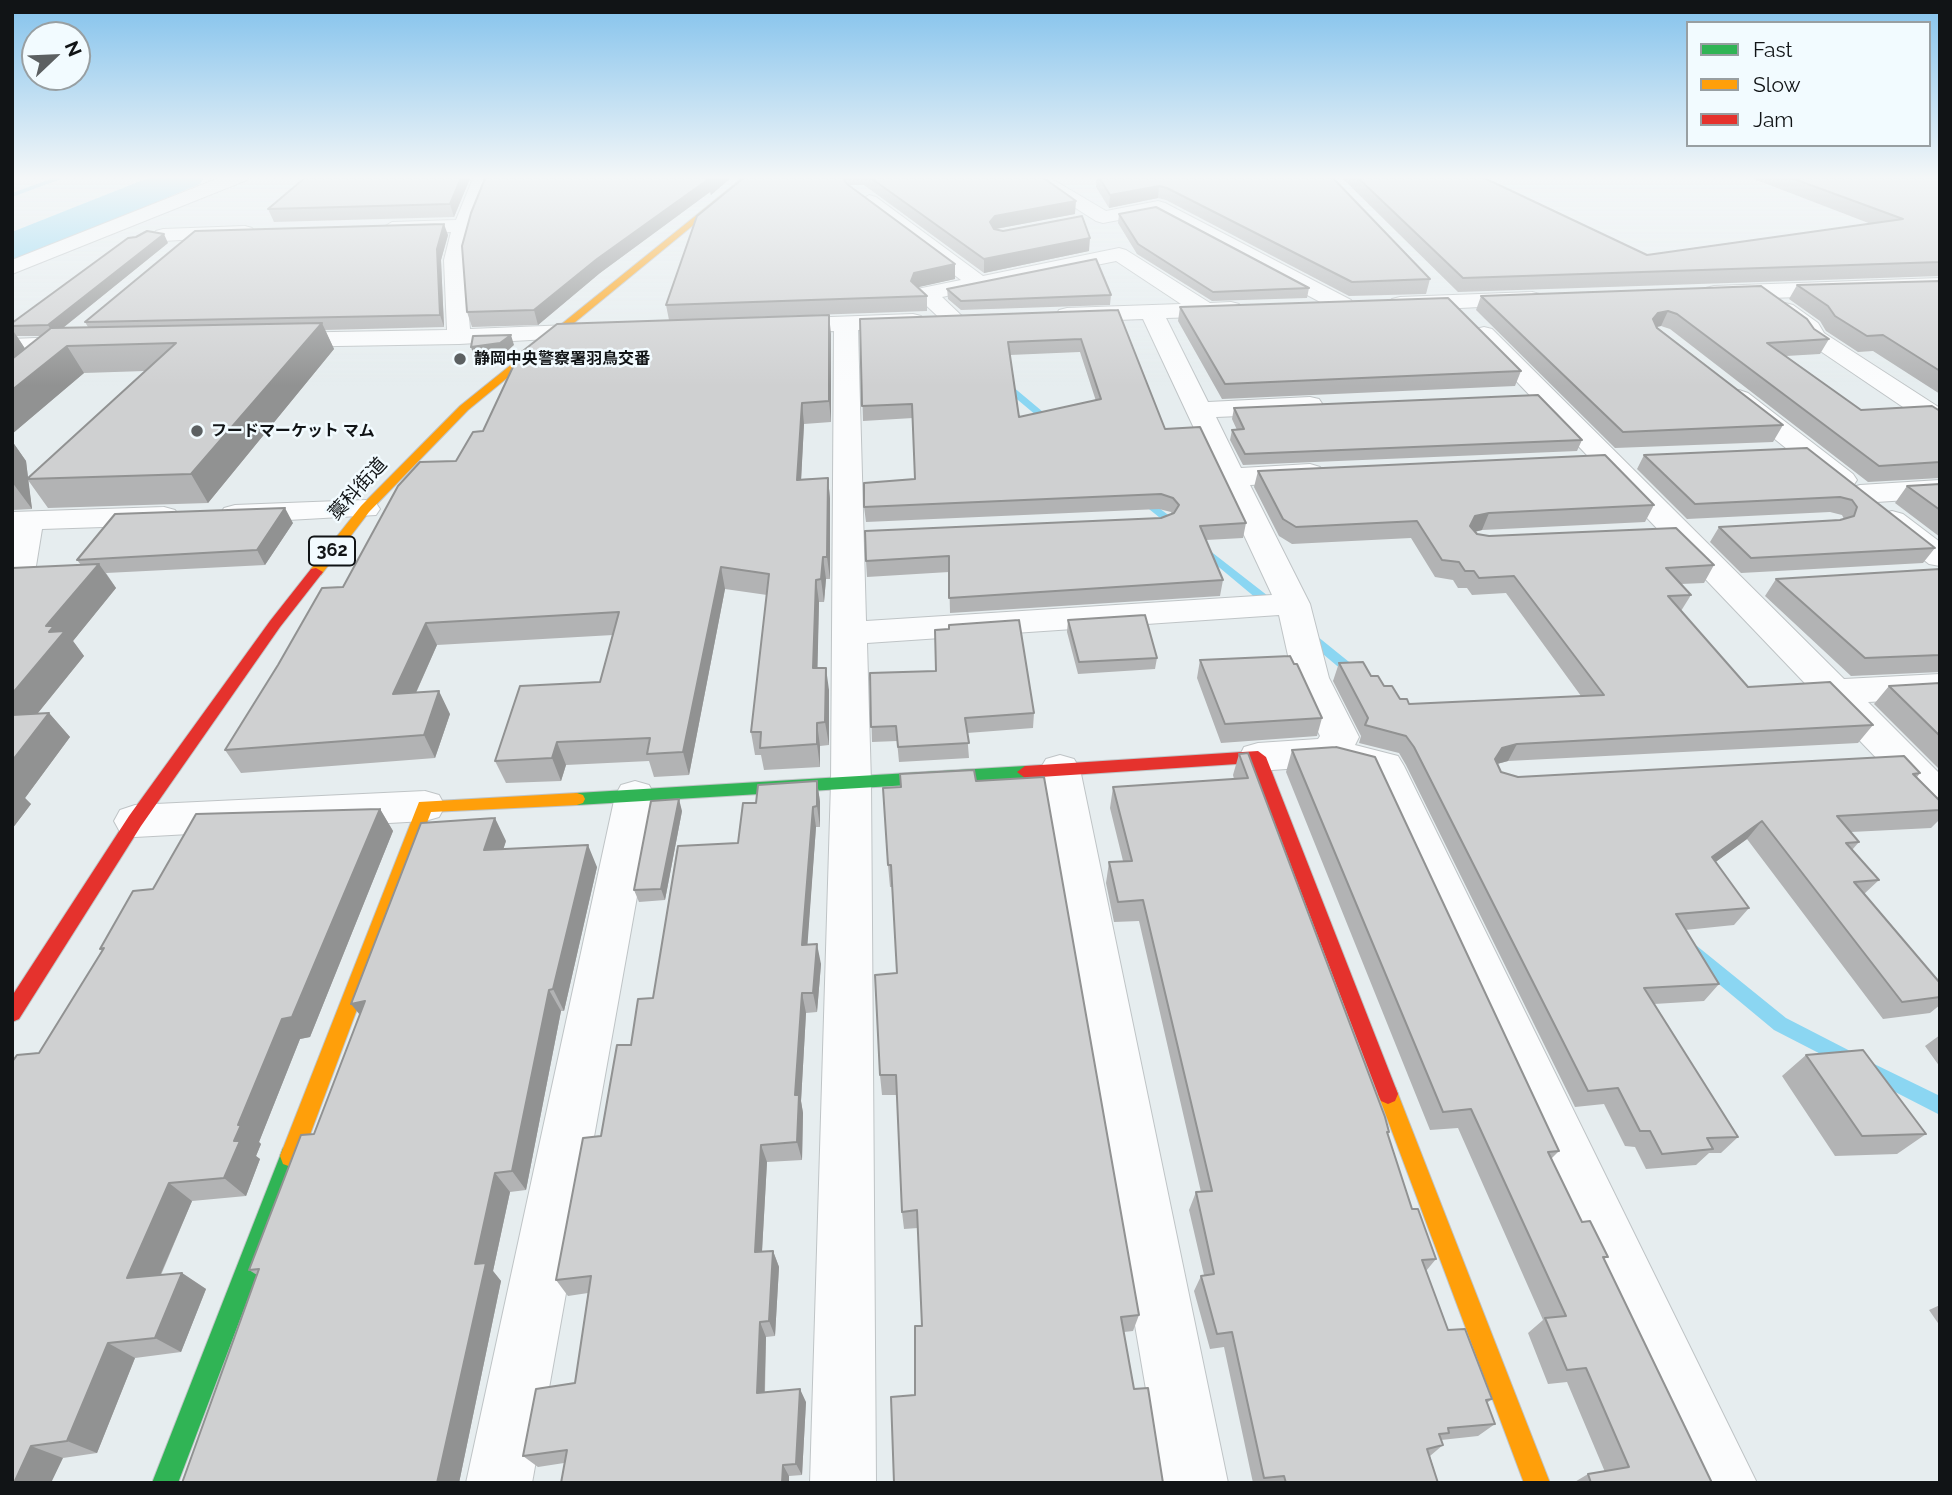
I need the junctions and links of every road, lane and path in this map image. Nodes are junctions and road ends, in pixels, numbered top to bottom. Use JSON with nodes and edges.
{"nodes":[{"id":1,"x":67,"y":246,"type":"edge"},
{"id":2,"x":181,"y":246,"type":"edge"},
{"id":3,"x":458,"y":246,"type":"edge"},
{"id":4,"x":664,"y":246,"type":"edge"},
{"id":5,"x":930,"y":246,"type":"edge"},
{"id":6,"x":1230,"y":246,"type":"edge"},
{"id":7,"x":165,"y":259,"type":"edge"},
{"id":8,"x":12,"y":268,"type":"edge"},
{"id":9,"x":979,"y":282,"type":"junction"},
{"id":10,"x":1940,"y":285,"type":"edge"},
{"id":11,"x":1758,"y":291,"type":"junction"},
{"id":12,"x":1442,"y":292,"type":"junction"},
{"id":13,"x":1689,"y":294,"type":"edge"},
{"id":14,"x":1549,"y":299,"type":"edge"},
{"id":15,"x":1343,"y":306,"type":"junction"},
{"id":16,"x":1301,"y":307,"type":"edge"},
{"id":17,"x":1247,"y":308,"type":"edge"},
{"id":18,"x":1205,"y":310,"type":"junction"},
{"id":19,"x":1151,"y":311,"type":"junction"},
{"id":20,"x":1046,"y":316,"type":"edge"},
{"id":21,"x":93,"y":318,"type":"edge"},
{"id":22,"x":980,"y":318,"type":"edge"},
{"id":23,"x":954,"y":319,"type":"junction"},
{"id":24,"x":846,"y":324,"type":"junction"},
{"id":25,"x":751,"y":327,"type":"edge"},
{"id":26,"x":615,"y":330,"type":"edge"},
{"id":27,"x":561,"y":332,"type":"junction"},
{"id":28,"x":458,"y":337,"type":"junction"},
{"id":29,"x":253,"y":341,"type":"edge"},
{"id":30,"x":103,"y":343,"type":"edge"},
{"id":31,"x":62,"y":344,"type":"junction"},
{"id":32,"x":12,"y":346,"type":"edge"},
{"id":33,"x":32,"y":369,"type":"edge"},
{"id":34,"x":1723,"y":385,"type":"edge"},
{"id":35,"x":1337,"y":404,"type":"edge"},
{"id":36,"x":1199,"y":410,"type":"junction"},
{"id":37,"x":1937,"y":416,"type":"edge"},
{"id":38,"x":1806,"y":451,"type":"junction"},
{"id":39,"x":1766,"y":452,"type":"edge"},
{"id":40,"x":1645,"y":457,"type":"edge"},
{"id":41,"x":1605,"y":458,"type":"junction"},
{"id":42,"x":1563,"y":460,"type":"edge"},
{"id":43,"x":1342,"y":471,"type":"edge"},
{"id":44,"x":1232,"y":477,"type":"junction"},
{"id":45,"x":1940,"y":489,"type":"edge"},
{"id":46,"x":1860,"y":494,"type":"junction"},
{"id":47,"x":365,"y":509,"type":"junction"},
{"id":48,"x":20,"y":521,"type":"edge"},
{"id":49,"x":1720,"y":531,"type":"edge"},
{"id":50,"x":1679,"y":533,"type":"junction"},
{"id":51,"x":1640,"y":535,"type":"edge"},
{"id":52,"x":1940,"y":557,"type":"edge"},
{"id":53,"x":12,"y":574,"type":"edge"},
{"id":54,"x":1773,"y":584,"type":"dead end"},
{"id":55,"x":1731,"y":586,"type":"junction"},
{"id":56,"x":1293,"y":604,"type":"junction"},
{"id":57,"x":849,"y":633,"type":"junction"},
{"id":58,"x":1940,"y":686,"type":"edge"},
{"id":59,"x":1835,"y":692,"type":"junction"},
{"id":60,"x":1329,"y":752,"type":"junction"},
{"id":61,"x":1258,"y":757,"type":"junction"},
{"id":62,"x":1898,"y":757,"type":"junction"},
{"id":63,"x":1857,"y":759,"type":"edge"},
{"id":64,"x":1060,"y":769,"type":"junction"},
{"id":65,"x":850,"y":783,"type":"junction"},
{"id":66,"x":635,"y":796,"type":"junction"},
{"id":67,"x":1940,"y":799,"type":"edge"},
{"id":68,"x":425,"y":806,"type":"junction"},
{"id":69,"x":135,"y":821,"type":"junction"},
{"id":70,"x":12,"y":1013,"type":"edge"},
{"id":71,"x":165,"y":1483,"type":"edge"},
{"id":72,"x":499,"y":1483,"type":"edge"},
{"id":73,"x":843,"y":1483,"type":"edge"},
{"id":74,"x":1195,"y":1483,"type":"edge"},
{"id":75,"x":1537,"y":1483,"type":"edge"},
{"id":76,"x":1724,"y":1483,"type":"edge"}],
"edges":[{"from":1,"to":8,"type":"street"},
{"from":2,"to":7,"type":"street"},
{"from":3,"to":28,"type":"street"},
{"from":4,"to":27,"type":"main road","name":"藁科街道","number":"362"},
{"from":5,"to":9,"type":"street"},
{"from":6,"to":15,"type":"street"},
{"from":9,"to":18,"type":"street"},
{"from":9,"to":23,"type":"street"},
{"from":10,"to":11,"type":"street"},
{"from":11,"to":13,"type":"street"},
{"from":11,"to":37,"type":"street"},
{"from":12,"to":14,"type":"street"},
{"from":12,"to":15,"type":"street"},
{"from":12,"to":41,"type":"street"},
{"from":15,"to":16,"type":"street"},
{"from":17,"to":18,"type":"street"},
{"from":18,"to":19,"type":"street"},
{"from":19,"to":20,"type":"street"},
{"from":19,"to":36,"type":"street"},
{"from":21,"to":31,"type":"street"},
{"from":22,"to":23,"type":"street"},
{"from":23,"to":24,"type":"street"},
{"from":24,"to":25,"type":"street"},
{"from":24,"to":57,"type":"street"},
{"from":26,"to":27,"type":"street"},
{"from":27,"to":28,"type":"street"},
{"from":27,"to":47,"type":"main road","name":"藁科街道","number":"362"},
{"from":28,"to":29,"type":"street"},
{"from":30,"to":31,"type":"street"},
{"from":31,"to":32,"type":"street"},
{"from":31,"to":33,"type":"street"},
{"from":34,"to":38,"type":"street"},
{"from":35,"to":36,"type":"street"},
{"from":36,"to":44,"type":"street"},
{"from":38,"to":39,"type":"street"},
{"from":38,"to":46,"type":"street"},
{"from":40,"to":41,"type":"street"},
{"from":41,"to":42,"type":"street"},
{"from":41,"to":50,"type":"street"},
{"from":43,"to":44,"type":"street"},
{"from":44,"to":56,"type":"street"},
{"from":45,"to":46,"type":"street"},
{"from":46,"to":52,"type":"street"},
{"from":47,"to":48,"type":"street"},
{"from":47,"to":69,"type":"main road","name":"藁科街道","number":"362"},
{"from":48,"to":53,"type":"street"},
{"from":49,"to":50,"type":"street"},
{"from":50,"to":51,"type":"street"},
{"from":50,"to":55,"type":"street"},
{"from":54,"to":55,"type":"street"},
{"from":55,"to":59,"type":"street"},
{"from":56,"to":57,"type":"street"},
{"from":56,"to":60,"type":"street"},
{"from":57,"to":65,"type":"street"},
{"from":58,"to":59,"type":"street"},
{"from":59,"to":62,"type":"street"},
{"from":60,"to":61,"type":"street"},
{"from":60,"to":76,"type":"street"},
{"from":61,"to":64,"type":"main road"},
{"from":61,"to":75,"type":"main road"},
{"from":62,"to":63,"type":"street"},
{"from":62,"to":67,"type":"street"},
{"from":64,"to":65,"type":"main road"},
{"from":64,"to":74,"type":"street"},
{"from":65,"to":66,"type":"main road"},
{"from":65,"to":73,"type":"street"},
{"from":66,"to":68,"type":"main road"},
{"from":66,"to":72,"type":"street"},
{"from":68,"to":69,"type":"street"},
{"from":68,"to":71,"type":"main road"},
{"from":69,"to":70,"type":"main road","name":"藁科街道","number":"362"}]}
